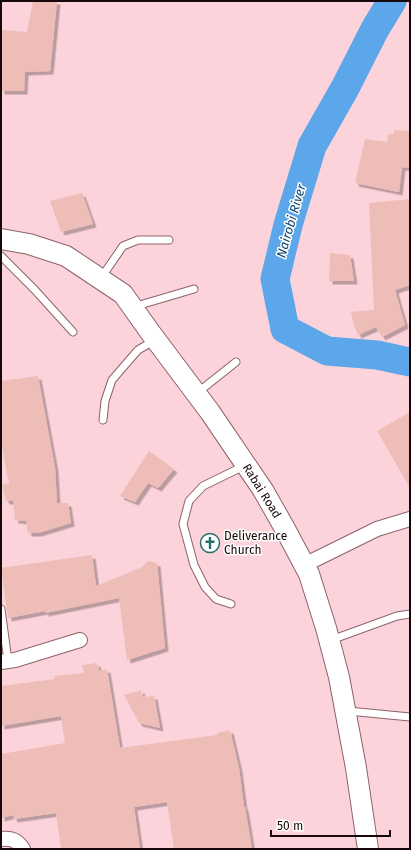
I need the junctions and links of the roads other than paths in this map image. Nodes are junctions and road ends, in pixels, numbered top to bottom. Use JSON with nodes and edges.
{"nodes":[{"id":1,"x":1,"y":239,"type":"edge"},
{"id":2,"x":169,"y":240,"type":"dead end"},
{"id":3,"x":1,"y":256,"type":"edge"},
{"id":4,"x":100,"y":279,"type":"junction"},
{"id":5,"x":194,"y":289,"type":"dead end"},
{"id":6,"x":132,"y":307,"type":"junction"},
{"id":7,"x":73,"y":332,"type":"dead end"},
{"id":8,"x":155,"y":340,"type":"junction"},
{"id":9,"x":236,"y":362,"type":"dead end"},
{"id":10,"x":196,"y":394,"type":"junction"},
{"id":11,"x":103,"y":420,"type":"dead end"},
{"id":12,"x":246,"y":465,"type":"junction"},
{"id":13,"x":410,"y":519,"type":"edge"},
{"id":14,"x":304,"y":565,"type":"junction"},
{"id":15,"x":232,"y":604,"type":"dead end"},
{"id":16,"x":1,"y":609,"type":"edge"},
{"id":17,"x":410,"y":614,"type":"edge"},
{"id":18,"x":80,"y":640,"type":"dead end"},
{"id":19,"x":329,"y":641,"type":"junction"},
{"id":20,"x":5,"y":662,"type":"edge"},
{"id":21,"x":345,"y":711,"type":"junction"},
{"id":22,"x":410,"y":717,"type":"edge"},
{"id":23,"x":1,"y":839,"type":"edge"},
{"id":24,"x":23,"y":849,"type":"edge"},
{"id":25,"x":368,"y":849,"type":"edge"}],
"edges":[{"from":1,"to":4,"type":"main road","name":"Rabai Road"},
{"from":2,"to":4,"type":"lane"},
{"from":3,"to":7,"type":"lane"},
{"from":4,"to":6,"type":"main road","name":"Rabai Road"},
{"from":5,"to":6,"type":"lane"},
{"from":6,"to":8,"type":"main road","name":"Rabai Road"},
{"from":8,"to":10,"type":"main road","name":"Rabai Road"},
{"from":8,"to":11,"type":"lane"},
{"from":9,"to":10,"type":"lane"},
{"from":10,"to":12,"type":"main road","name":"Rabai Road"},
{"from":12,"to":14,"type":"main road","name":"Rabai Road"},
{"from":12,"to":15,"type":"lane"},
{"from":13,"to":14,"type":"street"},
{"from":14,"to":19,"type":"main road","name":"Rabai Road"},
{"from":16,"to":20,"type":"lane"},
{"from":17,"to":19,"type":"lane"},
{"from":18,"to":20,"type":"street"},
{"from":19,"to":21,"type":"main road","name":"Rabai Road"},
{"from":21,"to":22,"type":"lane"},
{"from":21,"to":25,"type":"main road","name":"Rabai Road"},
{"from":23,"to":24,"type":"street"}]}
